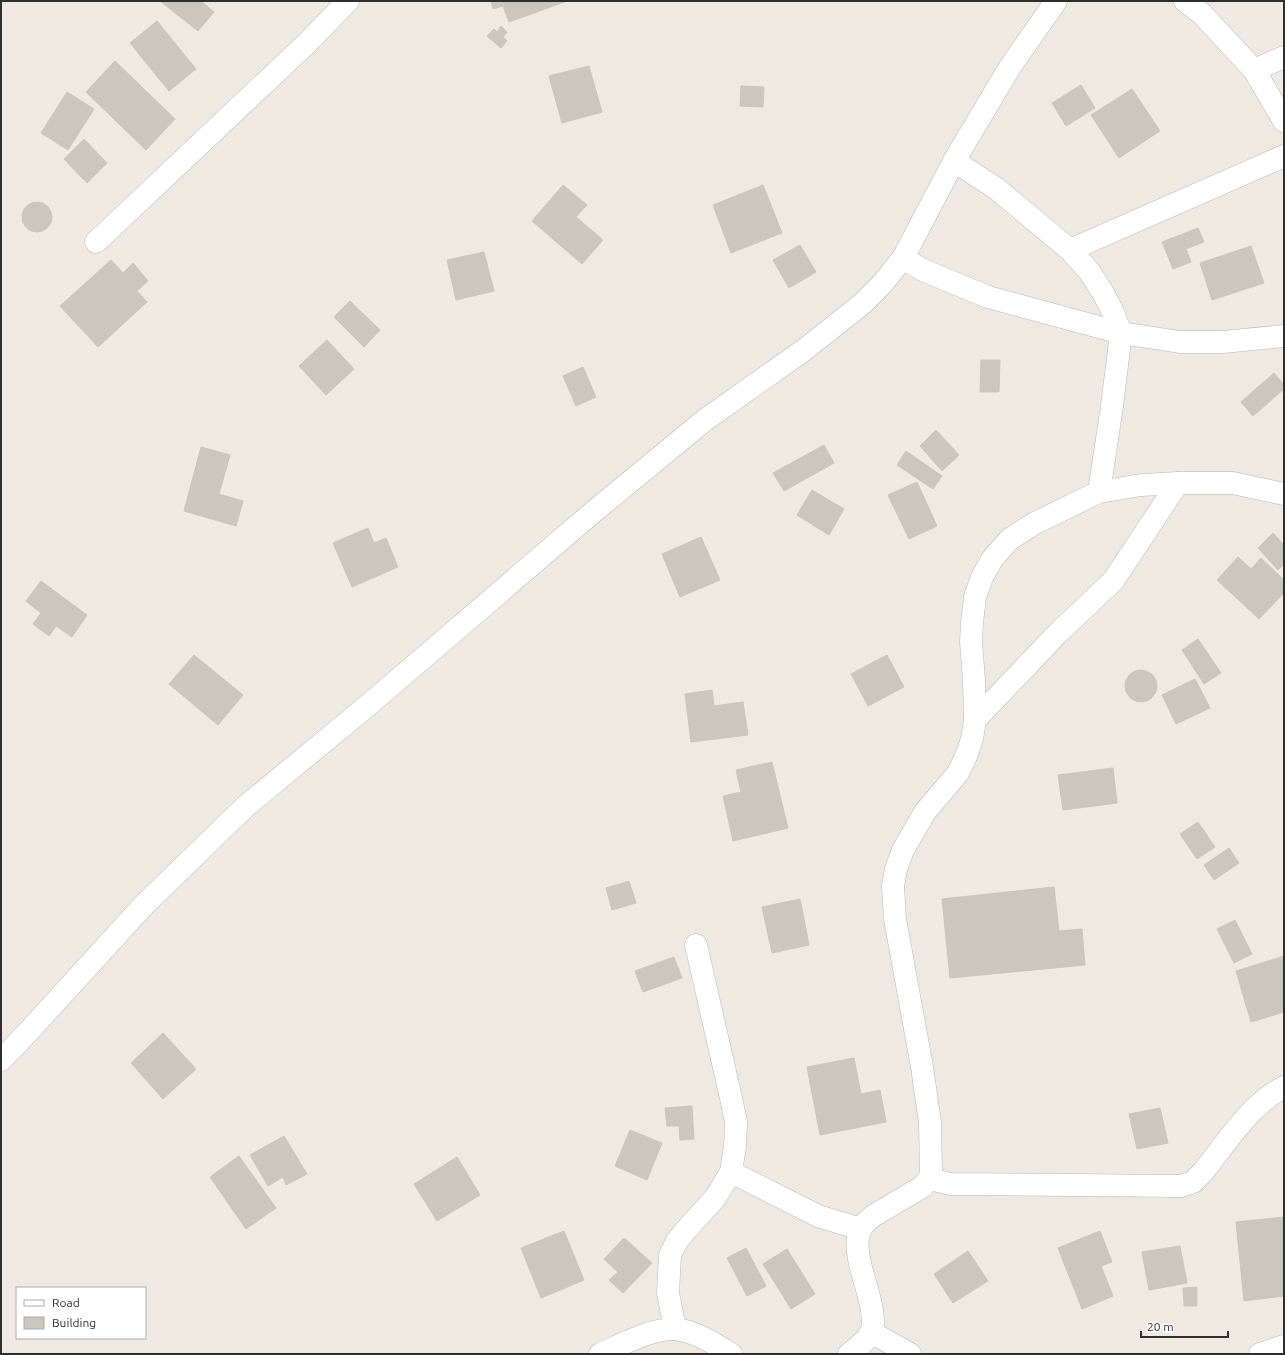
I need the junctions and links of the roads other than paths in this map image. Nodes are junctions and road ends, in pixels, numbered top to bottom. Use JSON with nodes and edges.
{"nodes":[{"id":1,"x":348,"y":1,"type":"edge"},
{"id":2,"x":1056,"y":1,"type":"edge"},
{"id":3,"x":1185,"y":1,"type":"edge"},
{"id":4,"x":1284,"y":57,"type":"edge"},
{"id":5,"x":1254,"y":70,"type":"junction"},
{"id":6,"x":1284,"y":121,"type":"edge"},
{"id":7,"x":1284,"y":156,"type":"edge"},
{"id":8,"x":954,"y":161,"type":"junction"},
{"id":9,"x":96,"y":242,"type":"dead end"},
{"id":10,"x":1070,"y":250,"type":"junction"},
{"id":11,"x":903,"y":258,"type":"junction"},
{"id":12,"x":1121,"y":333,"type":"junction"},
{"id":13,"x":1284,"y":336,"type":"edge"},
{"id":14,"x":1178,"y":483,"type":"junction"},
{"id":15,"x":1099,"y":492,"type":"junction"},
{"id":16,"x":1284,"y":494,"type":"edge"},
{"id":17,"x":975,"y":720,"type":"junction"},
{"id":18,"x":696,"y":945,"type":"dead end"},
{"id":19,"x":1,"y":1060,"type":"edge"},
{"id":20,"x":1284,"y":1087,"type":"edge"},
{"id":21,"x":732,"y":1172,"type":"junction"},
{"id":22,"x":930,"y":1179,"type":"junction"},
{"id":23,"x":861,"y":1230,"type":"junction"},
{"id":24,"x":675,"y":1329,"type":"junction"},
{"id":25,"x":871,"y":1332,"type":"junction"},
{"id":26,"x":1284,"y":1346,"type":"edge"},
{"id":27,"x":600,"y":1354,"type":"edge"},
{"id":28,"x":731,"y":1354,"type":"edge"},
{"id":29,"x":849,"y":1354,"type":"edge"},
{"id":30,"x":910,"y":1354,"type":"edge"},
{"id":31,"x":1260,"y":1354,"type":"edge"}],
"edges":[{"from":1,"to":9,"type":"street"},
{"from":2,"to":8,"type":"street"},
{"from":3,"to":5,"type":"street"},
{"from":4,"to":5,"type":"street"},
{"from":5,"to":6,"type":"street"},
{"from":7,"to":10,"type":"street"},
{"from":8,"to":10,"type":"street"},
{"from":8,"to":11,"type":"street"},
{"from":10,"to":12,"type":"street"},
{"from":11,"to":12,"type":"street"},
{"from":11,"to":19,"type":"street"},
{"from":12,"to":13,"type":"street"},
{"from":12,"to":15,"type":"street"},
{"from":14,"to":15,"type":"street"},
{"from":14,"to":16,"type":"street"},
{"from":14,"to":17,"type":"street"},
{"from":15,"to":17,"type":"street"},
{"from":17,"to":22,"type":"street"},
{"from":18,"to":21,"type":"street"},
{"from":20,"to":22,"type":"street"},
{"from":21,"to":23,"type":"street"},
{"from":21,"to":24,"type":"street"},
{"from":22,"to":23,"type":"street"},
{"from":23,"to":25,"type":"street"},
{"from":24,"to":27,"type":"street"},
{"from":24,"to":28,"type":"street"},
{"from":25,"to":29,"type":"street"},
{"from":25,"to":30,"type":"street"},
{"from":26,"to":31,"type":"street"}]}
